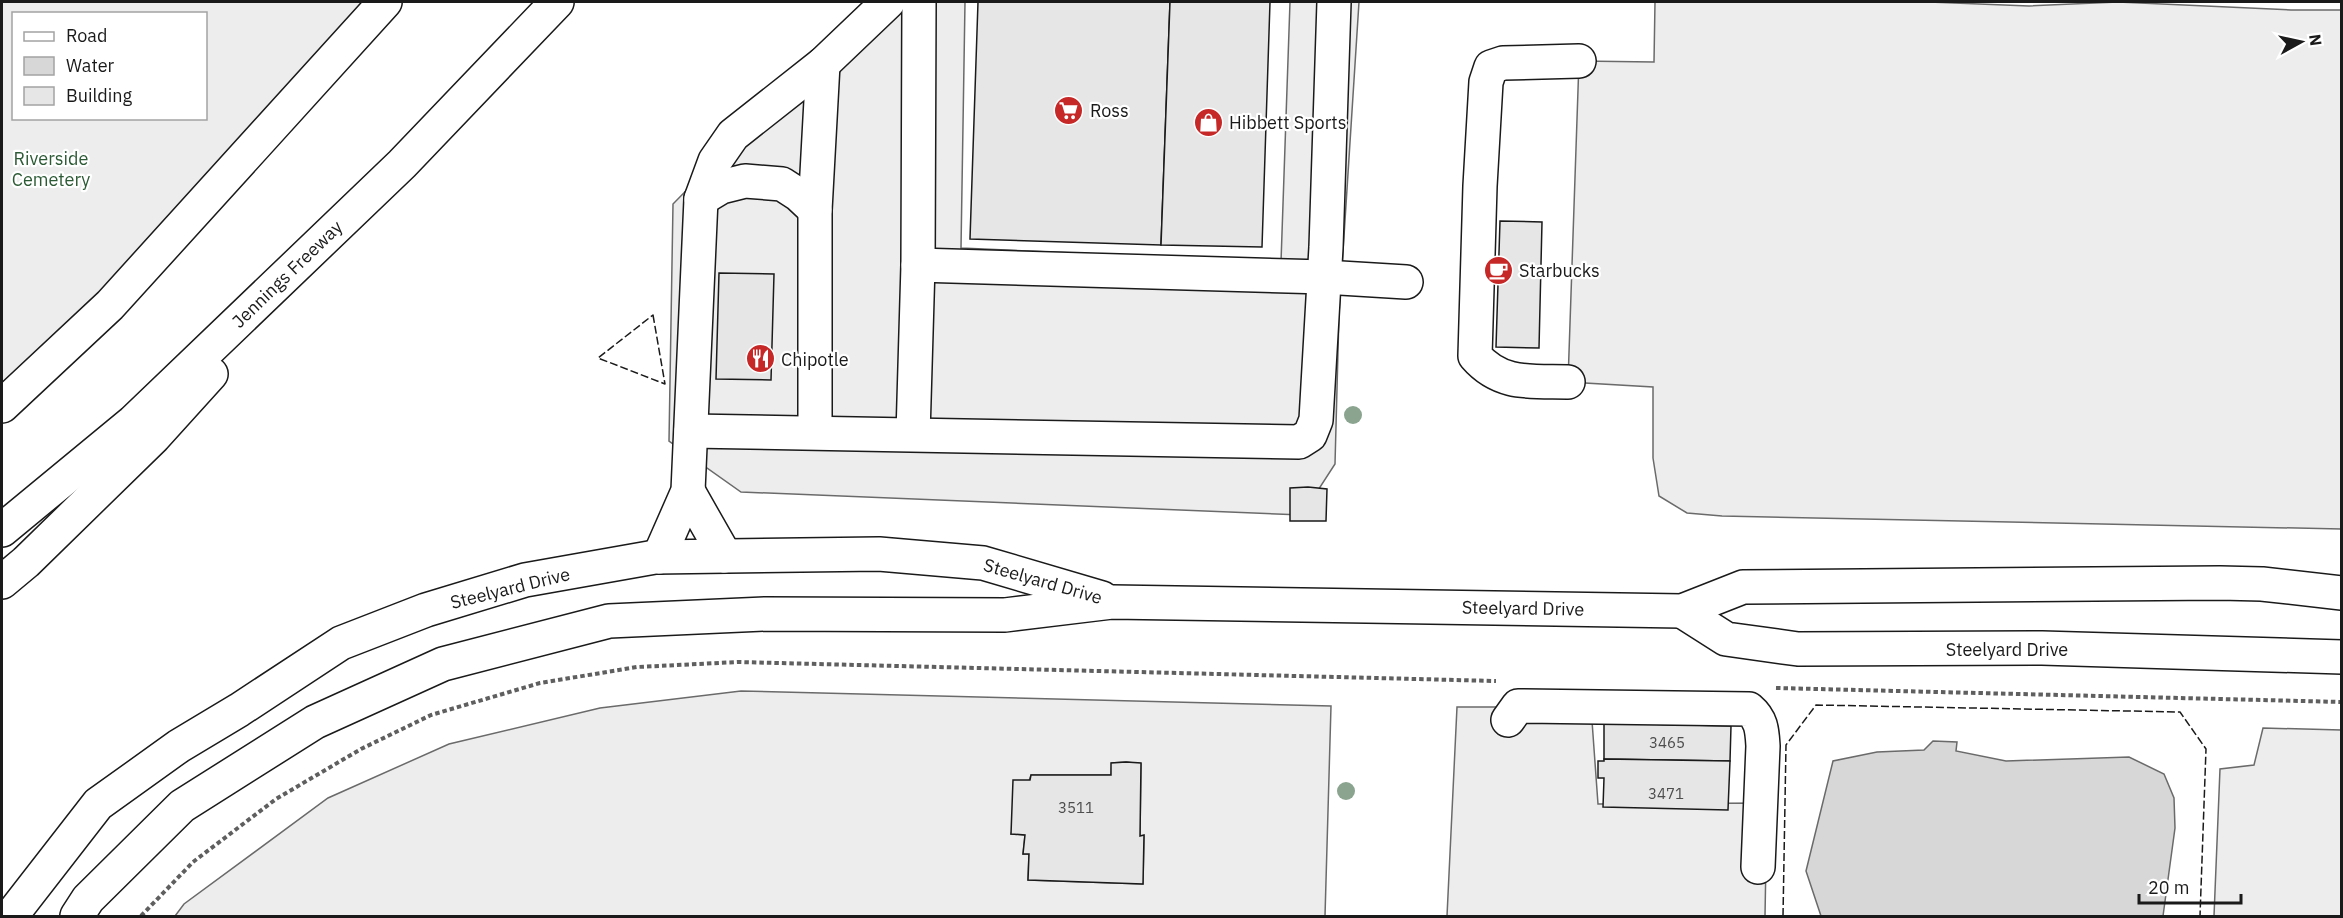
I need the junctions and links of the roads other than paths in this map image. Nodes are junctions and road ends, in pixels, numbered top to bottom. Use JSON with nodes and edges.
{"nodes":[{"id":1,"x":386,"y":2,"type":"edge"},
{"id":2,"x":556,"y":2,"type":"edge"},
{"id":3,"x":888,"y":2,"type":"edge"},
{"id":4,"x":919,"y":2,"type":"edge"},
{"id":5,"x":1334,"y":2,"type":"edge"},
{"id":6,"x":1579,"y":61,"type":"dead end"},
{"id":7,"x":823,"y":64,"type":"junction"},
{"id":8,"x":402,"y":164,"type":"junction"},
{"id":9,"x":702,"y":199,"type":"junction"},
{"id":10,"x":815,"y":210,"type":"junction"},
{"id":11,"x":918,"y":265,"type":"junction"},
{"id":12,"x":1324,"y":277,"type":"junction"},
{"id":13,"x":1406,"y":282,"type":"dead end"},
{"id":14,"x":33,"y":378,"type":"junction"},
{"id":15,"x":1568,"y":382,"type":"dead end"},
{"id":16,"x":2,"y":396,"type":"edge"},
{"id":17,"x":2,"y":406,"type":"edge"},
{"id":18,"x":691,"y":431,"type":"junction"},
{"id":19,"x":815,"y":432,"type":"junction"},
{"id":20,"x":912,"y":434,"type":"junction"},
{"id":21,"x":688,"y":491,"type":"junction"},
{"id":22,"x":2,"y":530,"type":"edge"},
{"id":23,"x":725,"y":556,"type":"junction"},
{"id":24,"x":659,"y":557,"type":"junction"},
{"id":25,"x":2,"y":582,"type":"edge"},
{"id":26,"x":2342,"y":593,"type":"edge"},
{"id":27,"x":1112,"y":602,"type":"junction"},
{"id":28,"x":1682,"y":611,"type":"junction"},
{"id":29,"x":2342,"y":657,"type":"edge"},
{"id":30,"x":1509,"y":720,"type":"dead end"},
{"id":31,"x":1758,"y":867,"type":"dead end"},
{"id":32,"x":11,"y":916,"type":"edge"},
{"id":33,"x":76,"y":916,"type":"edge"}],
"edges":[{"from":1,"to":14,"type":"main road"},
{"from":2,"to":8,"type":"main road","name":"Jennings Freeway"},
{"from":3,"to":7,"type":"main road"},
{"from":4,"to":11,"type":"main road"},
{"from":5,"to":12,"type":"main road"},
{"from":6,"to":15,"type":"main road"},
{"from":7,"to":9,"type":"main road"},
{"from":7,"to":10,"type":"main road"},
{"from":8,"to":22,"type":"main road","name":"Jennings Freeway"},
{"from":8,"to":25,"type":"main road"},
{"from":9,"to":10,"type":"main road"},
{"from":9,"to":18,"type":"main road"},
{"from":10,"to":19,"type":"main road"},
{"from":11,"to":12,"type":"main road"},
{"from":11,"to":20,"type":"main road"},
{"from":12,"to":13,"type":"main road"},
{"from":12,"to":20,"type":"main road"},
{"from":14,"to":16,"type":"main road"},
{"from":14,"to":17,"type":"main road"},
{"from":18,"to":19,"type":"main road"},
{"from":18,"to":21,"type":"main road"},
{"from":19,"to":20,"type":"main road"},
{"from":21,"to":23,"type":"main road"},
{"from":21,"to":24,"type":"main road"},
{"from":23,"to":24,"type":"main road","name":"Steelyard Drive"},
{"from":23,"to":27,"type":"main road","name":"Steelyard Drive"},
{"from":24,"to":32,"type":"main road","name":"Steelyard Drive"},
{"from":26,"to":28,"type":"main road","name":"Steelyard Drive"},
{"from":27,"to":28,"type":"main road","name":"Steelyard Drive"},
{"from":27,"to":33,"type":"main road","name":"Steelyard Drive"},
{"from":28,"to":29,"type":"main road","name":"Steelyard Drive"},
{"from":30,"to":31,"type":"main road"}]}
